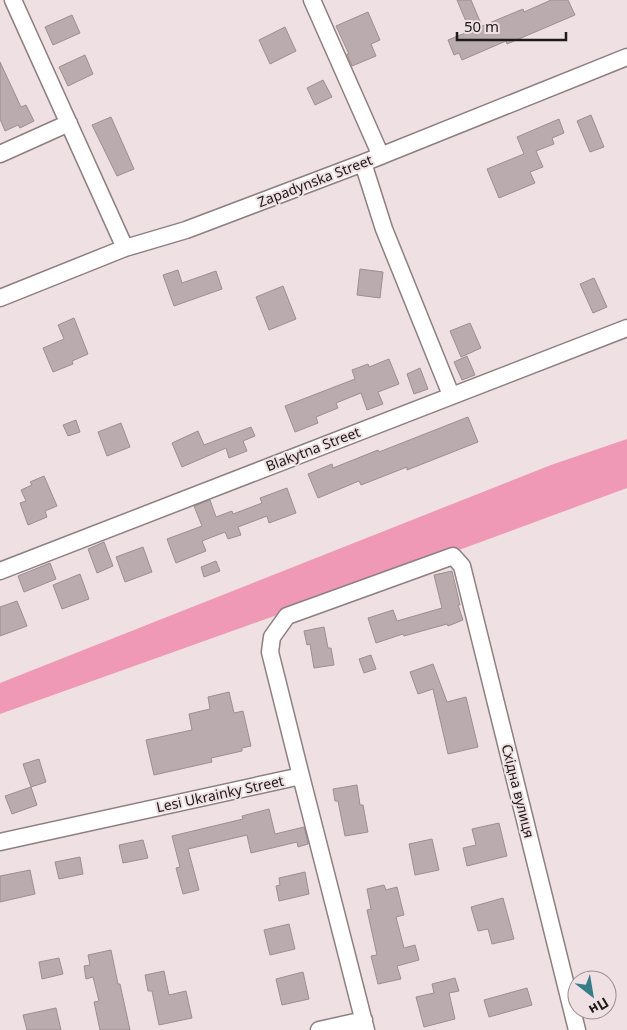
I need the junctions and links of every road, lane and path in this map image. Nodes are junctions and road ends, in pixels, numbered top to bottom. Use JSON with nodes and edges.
{"nodes":[{"id":1,"x":13,"y":0,"type":"edge"},
{"id":2,"x":312,"y":0,"type":"edge"},
{"id":3,"x":627,"y":57,"type":"edge"},
{"id":4,"x":69,"y":124,"type":"junction"},
{"id":5,"x":0,"y":154,"type":"edge"},
{"id":6,"x":381,"y":156,"type":"junction"},
{"id":7,"x":363,"y":163,"type":"junction"},
{"id":8,"x":125,"y":248,"type":"junction"},
{"id":9,"x":0,"y":298,"type":"edge"},
{"id":10,"x":627,"y":328,"type":"edge"},
{"id":11,"x":451,"y":395,"type":"junction"},
{"id":12,"x":0,"y":571,"type":"edge"},
{"id":13,"x":301,"y":776,"type":"junction"},
{"id":14,"x":0,"y":842,"type":"edge"},
{"id":15,"x":365,"y":1025,"type":"edge"},
{"id":16,"x":319,"y":1030,"type":"edge"},
{"id":17,"x":577,"y":1030,"type":"edge"}],
"edges":[{"from":1,"to":4,"type":"street"},
{"from":2,"to":6,"type":"street"},
{"from":3,"to":6,"type":"street","name":"Zapadynska Street"},
{"from":4,"to":5,"type":"street"},
{"from":4,"to":8,"type":"street"},
{"from":6,"to":7,"type":"street","name":"Zapadynska Street"},
{"from":7,"to":8,"type":"street","name":"Zapadynska Street"},
{"from":7,"to":11,"type":"street"},
{"from":8,"to":9,"type":"street","name":"Zapadynska Street"},
{"from":10,"to":11,"type":"street","name":"Blakytna Street"},
{"from":11,"to":12,"type":"street","name":"Blakytna Street"},
{"from":13,"to":14,"type":"street","name":"Lesi Ukrainky Street"},
{"from":13,"to":15,"type":"street","name":"Lesi Ukrainky Street"},
{"from":13,"to":17,"type":"street","name":"Східна вулиця"},
{"from":15,"to":16,"type":"street"}]}
